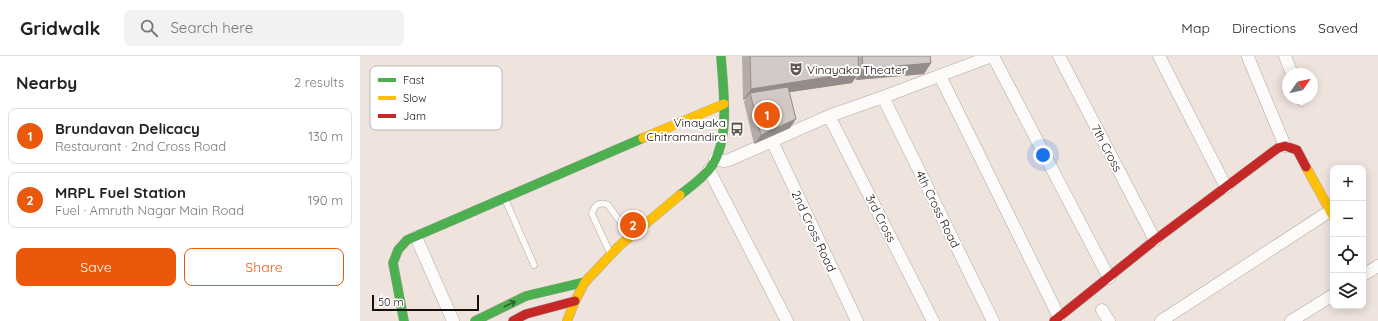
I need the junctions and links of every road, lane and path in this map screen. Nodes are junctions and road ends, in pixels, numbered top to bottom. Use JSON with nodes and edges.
{"nodes":[{"id":1,"x":721,"y":56,"type":"edge"},
{"id":2,"x":993,"y":56,"type":"edge"},
{"id":3,"x":1059,"y":56,"type":"edge"},
{"id":4,"x":1159,"y":56,"type":"edge"},
{"id":5,"x":1285,"y":56,"type":"edge"},
{"id":6,"x":1248,"y":57,"type":"dead end"},
{"id":7,"x":1290,"y":68,"type":"edge"},
{"id":8,"x":940,"y":76,"type":"junction"},
{"id":9,"x":883,"y":97,"type":"junction"},
{"id":10,"x":724,"y":104,"type":"junction"},
{"id":11,"x":829,"y":116,"type":"junction"},
{"id":12,"x":772,"y":141,"type":"junction"},
{"id":13,"x":1285,"y":146,"type":"junction"},
{"id":14,"x":712,"y":165,"type":"junction"},
{"id":15,"x":1226,"y":187,"type":"junction"},
{"id":16,"x":504,"y":198,"type":"junction"},
{"id":17,"x":1330,"y":210,"type":"edge"},
{"id":18,"x":1330,"y":215,"type":"edge"},
{"id":19,"x":631,"y":236,"type":"junction"},
{"id":20,"x":416,"y":237,"type":"junction"},
{"id":21,"x":1155,"y":240,"type":"junction"},
{"id":22,"x":611,"y":254,"type":"junction"},
{"id":23,"x":534,"y":265,"type":"dead end"},
{"id":24,"x":1378,"y":266,"type":"edge"},
{"id":25,"x":1366,"y":273,"type":"edge"},
{"id":26,"x":1109,"y":278,"type":"junction"},
{"id":27,"x":585,"y":282,"type":"junction"},
{"id":28,"x":1330,"y":297,"type":"edge"},
{"id":29,"x":575,"y":301,"type":"junction"},
{"id":30,"x":1102,"y":310,"type":"dead end"},
{"id":31,"x":1056,"y":319,"type":"edge"},
{"id":32,"x":404,"y":321,"type":"edge"},
{"id":33,"x":453,"y":321,"type":"edge"},
{"id":34,"x":475,"y":321,"type":"edge"},
{"id":35,"x":513,"y":321,"type":"edge"},
{"id":36,"x":568,"y":321,"type":"edge"},
{"id":37,"x":787,"y":321,"type":"edge"},
{"id":38,"x":856,"y":321,"type":"edge"},
{"id":39,"x":933,"y":321,"type":"edge"},
{"id":40,"x":993,"y":321,"type":"edge"},
{"id":41,"x":1109,"y":321,"type":"edge"},
{"id":42,"x":1160,"y":321,"type":"edge"},
{"id":43,"x":1291,"y":321,"type":"edge"}],
"edges":[{"from":1,"to":10,"type":"street"},
{"from":2,"to":8,"type":"street"},
{"from":2,"to":26,"type":"street"},
{"from":3,"to":21,"type":"street","name":"7th Cross"},
{"from":4,"to":15,"type":"street"},
{"from":5,"to":7,"type":"street"},
{"from":6,"to":13,"type":"street"},
{"from":8,"to":9,"type":"street"},
{"from":8,"to":31,"type":"street"},
{"from":9,"to":11,"type":"street"},
{"from":9,"to":40,"type":"street","name":"4th Cross Road"},
{"from":10,"to":14,"type":"street"},
{"from":10,"to":16,"type":"street"},
{"from":11,"to":12,"type":"street"},
{"from":11,"to":39,"type":"street","name":"3rd Cross"},
{"from":12,"to":14,"type":"street"},
{"from":12,"to":38,"type":"street","name":"2nd Cross Road"},
{"from":13,"to":15,"type":"street"},
{"from":13,"to":17,"type":"street"},
{"from":14,"to":19,"type":"street"},
{"from":14,"to":37,"type":"street"},
{"from":15,"to":21,"type":"street"},
{"from":16,"to":20,"type":"street"},
{"from":16,"to":23,"type":"lane"},
{"from":18,"to":42,"type":"street"},
{"from":19,"to":22,"type":"street"},
{"from":19,"to":22,"type":"lane"},
{"from":20,"to":32,"type":"street"},
{"from":20,"to":33,"type":"street"},
{"from":21,"to":26,"type":"street"},
{"from":22,"to":27,"type":"street"},
{"from":24,"to":25,"type":"street"},
{"from":26,"to":31,"type":"street"},
{"from":27,"to":29,"type":"street"},
{"from":34,"to":27,"type":"street","one_way":true},
{"from":28,"to":43,"type":"street"},
{"from":29,"to":35,"type":"street"},
{"from":29,"to":36,"type":"street"},
{"from":30,"to":41,"type":"street"}]}
